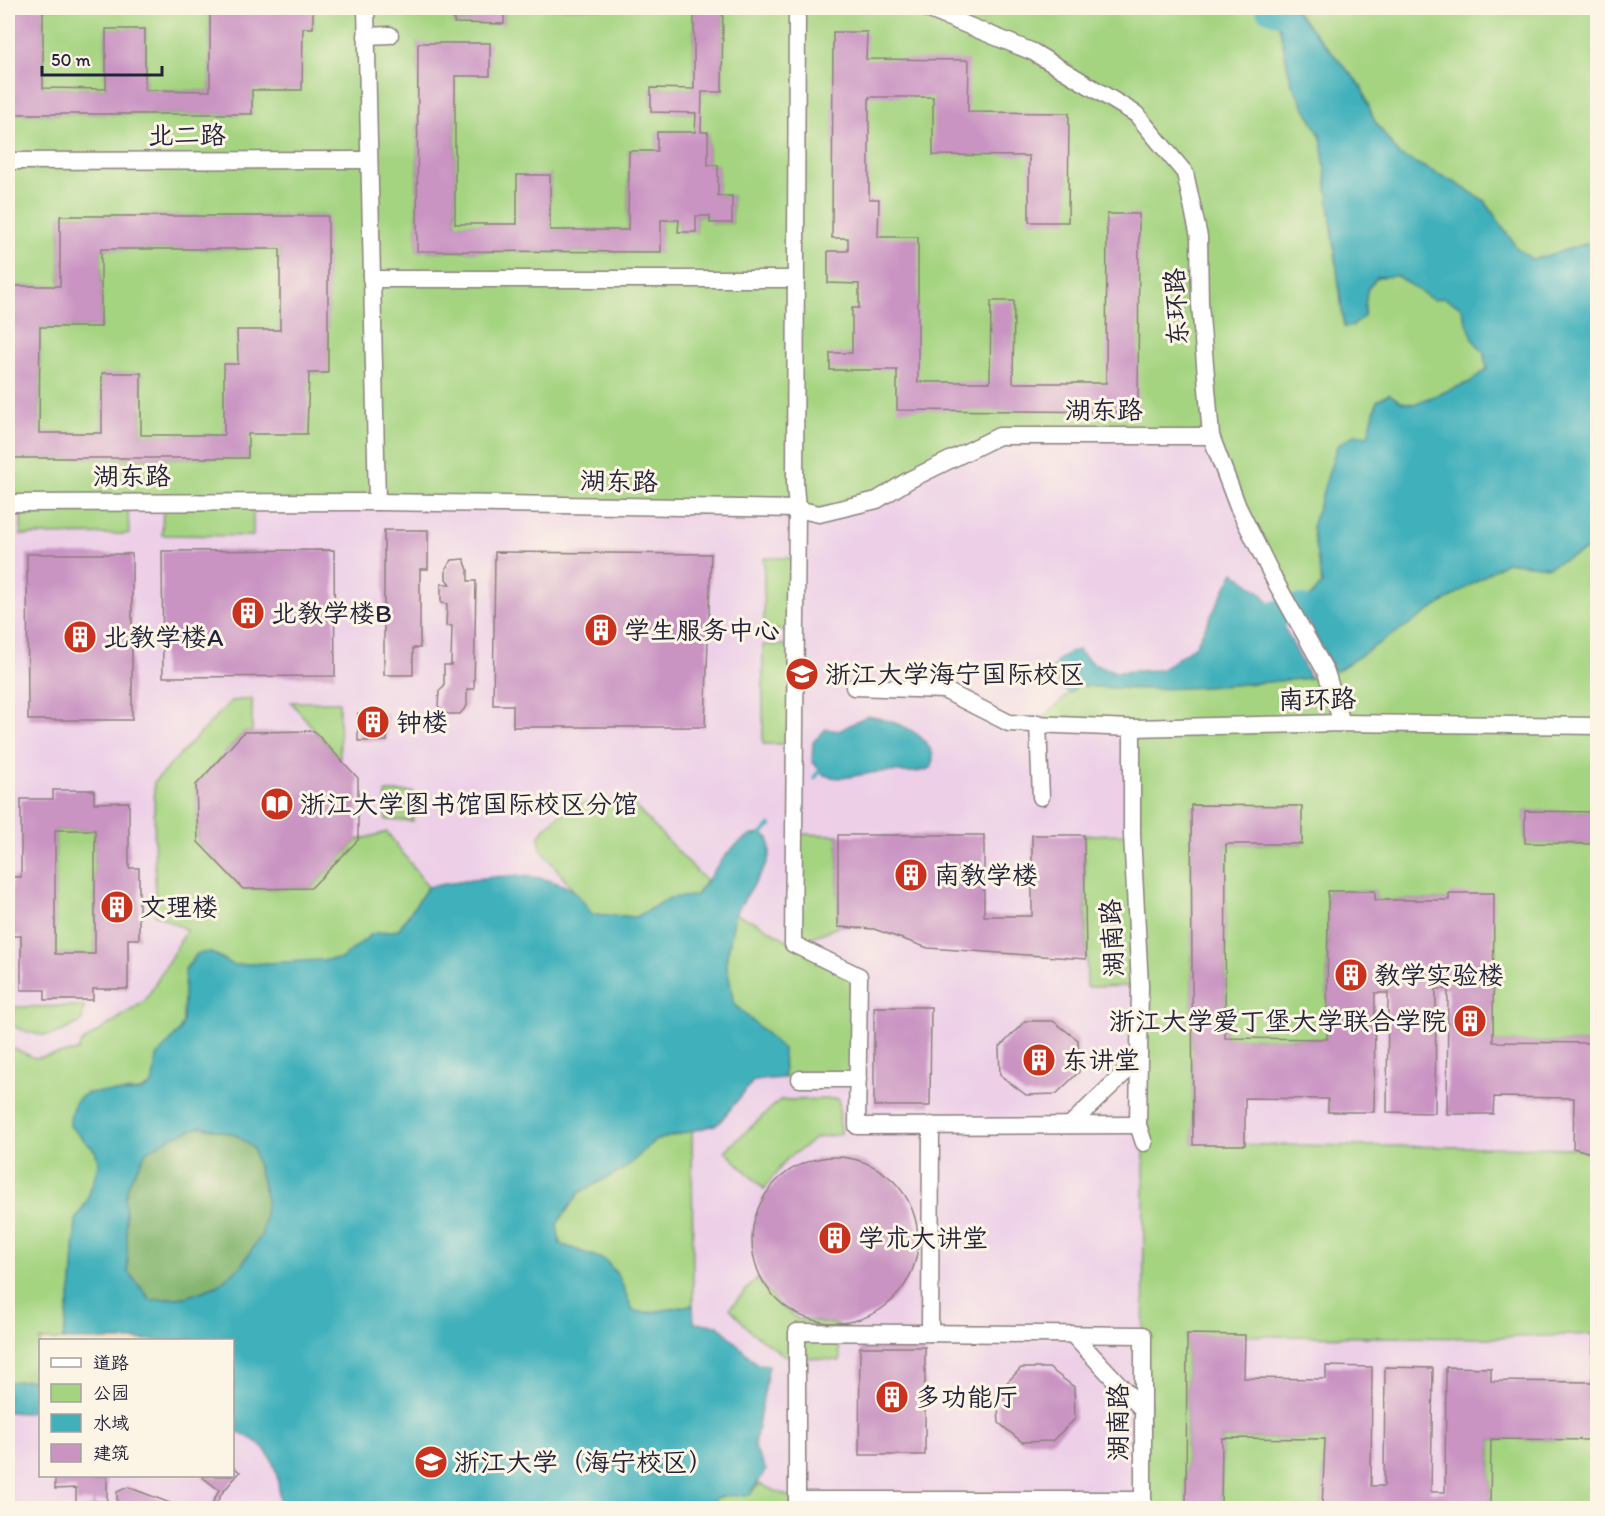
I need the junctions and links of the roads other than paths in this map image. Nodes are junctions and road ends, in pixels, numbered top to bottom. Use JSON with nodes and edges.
{"nodes":[{"id":1,"x":366,"y":8,"type":"edge"},
{"id":2,"x":797,"y":8,"type":"edge"},
{"id":3,"x":925,"y":8,"type":"edge"},
{"id":4,"x":390,"y":35,"type":"dead end"},
{"id":5,"x":366,"y":36,"type":"junction"},
{"id":6,"x":367,"y":160,"type":"junction"},
{"id":7,"x":8,"y":161,"type":"edge"},
{"id":8,"x":371,"y":279,"type":"junction"},
{"id":9,"x":796,"y":279,"type":"junction"},
{"id":10,"x":1211,"y":436,"type":"junction"},
{"id":11,"x":8,"y":502,"type":"edge"},
{"id":12,"x":377,"y":502,"type":"junction"},
{"id":13,"x":797,"y":509,"type":"junction"},
{"id":14,"x":855,"y":687,"type":"dead end"},
{"id":15,"x":1038,"y":723,"type":"junction"},
{"id":16,"x":1342,"y":723,"type":"junction"},
{"id":17,"x":1598,"y":726,"type":"edge"},
{"id":18,"x":1132,"y":728,"type":"junction"},
{"id":19,"x":1041,"y":797,"type":"dead end"},
{"id":20,"x":1139,"y":1059,"type":"junction"},
{"id":21,"x":800,"y":1079,"type":"dead end"},
{"id":22,"x":858,"y":1079,"type":"junction"},
{"id":23,"x":931,"y":1125,"type":"junction"},
{"id":24,"x":1070,"y":1125,"type":"junction"},
{"id":25,"x":1138,"y":1125,"type":"junction"},
{"id":26,"x":1144,"y":1143,"type":"dead end"},
{"id":27,"x":930,"y":1333,"type":"junction"},
{"id":28,"x":1072,"y":1335,"type":"junction"},
{"id":29,"x":1143,"y":1410,"type":"junction"},
{"id":30,"x":797,"y":1504,"type":"edge"},
{"id":31,"x":1143,"y":1504,"type":"edge"}],
"edges":[{"from":1,"to":5,"type":"street"},
{"from":2,"to":9,"type":"street"},
{"from":3,"to":10,"type":"street","name":"东环路"},
{"from":4,"to":5,"type":"street"},
{"from":5,"to":6,"type":"street"},
{"from":6,"to":7,"type":"street","name":"北二路"},
{"from":6,"to":8,"type":"street"},
{"from":8,"to":9,"type":"street"},
{"from":8,"to":12,"type":"street"},
{"from":9,"to":13,"type":"street"},
{"from":10,"to":13,"type":"street","name":"湖东路"},
{"from":10,"to":16,"type":"street","name":"东环路"},
{"from":11,"to":12,"type":"street","name":"湖东路"},
{"from":12,"to":13,"type":"street","name":"湖东路"},
{"from":13,"to":22,"type":"street"},
{"from":14,"to":15,"type":"street","name":"南环路"},
{"from":15,"to":18,"type":"street","name":"南环路"},
{"from":15,"to":19,"type":"street"},
{"from":16,"to":17,"type":"street","name":"南环路"},
{"from":16,"to":18,"type":"street","name":"南环路"},
{"from":18,"to":20,"type":"street","name":"湖南路"},
{"from":20,"to":24,"type":"street"},
{"from":20,"to":25,"type":"street","name":"湖南路"},
{"from":21,"to":22,"type":"street"},
{"from":22,"to":23,"type":"street"},
{"from":23,"to":24,"type":"street"},
{"from":23,"to":27,"type":"street"},
{"from":24,"to":25,"type":"street"},
{"from":25,"to":26,"type":"street","name":"湖南路"},
{"from":27,"to":28,"type":"street"},
{"from":27,"to":30,"type":"street"},
{"from":28,"to":29,"type":"street"},
{"from":28,"to":29,"type":"street","name":"湖南路"},
{"from":29,"to":31,"type":"street","name":"湖南路"},
{"from":30,"to":31,"type":"street"}]}
